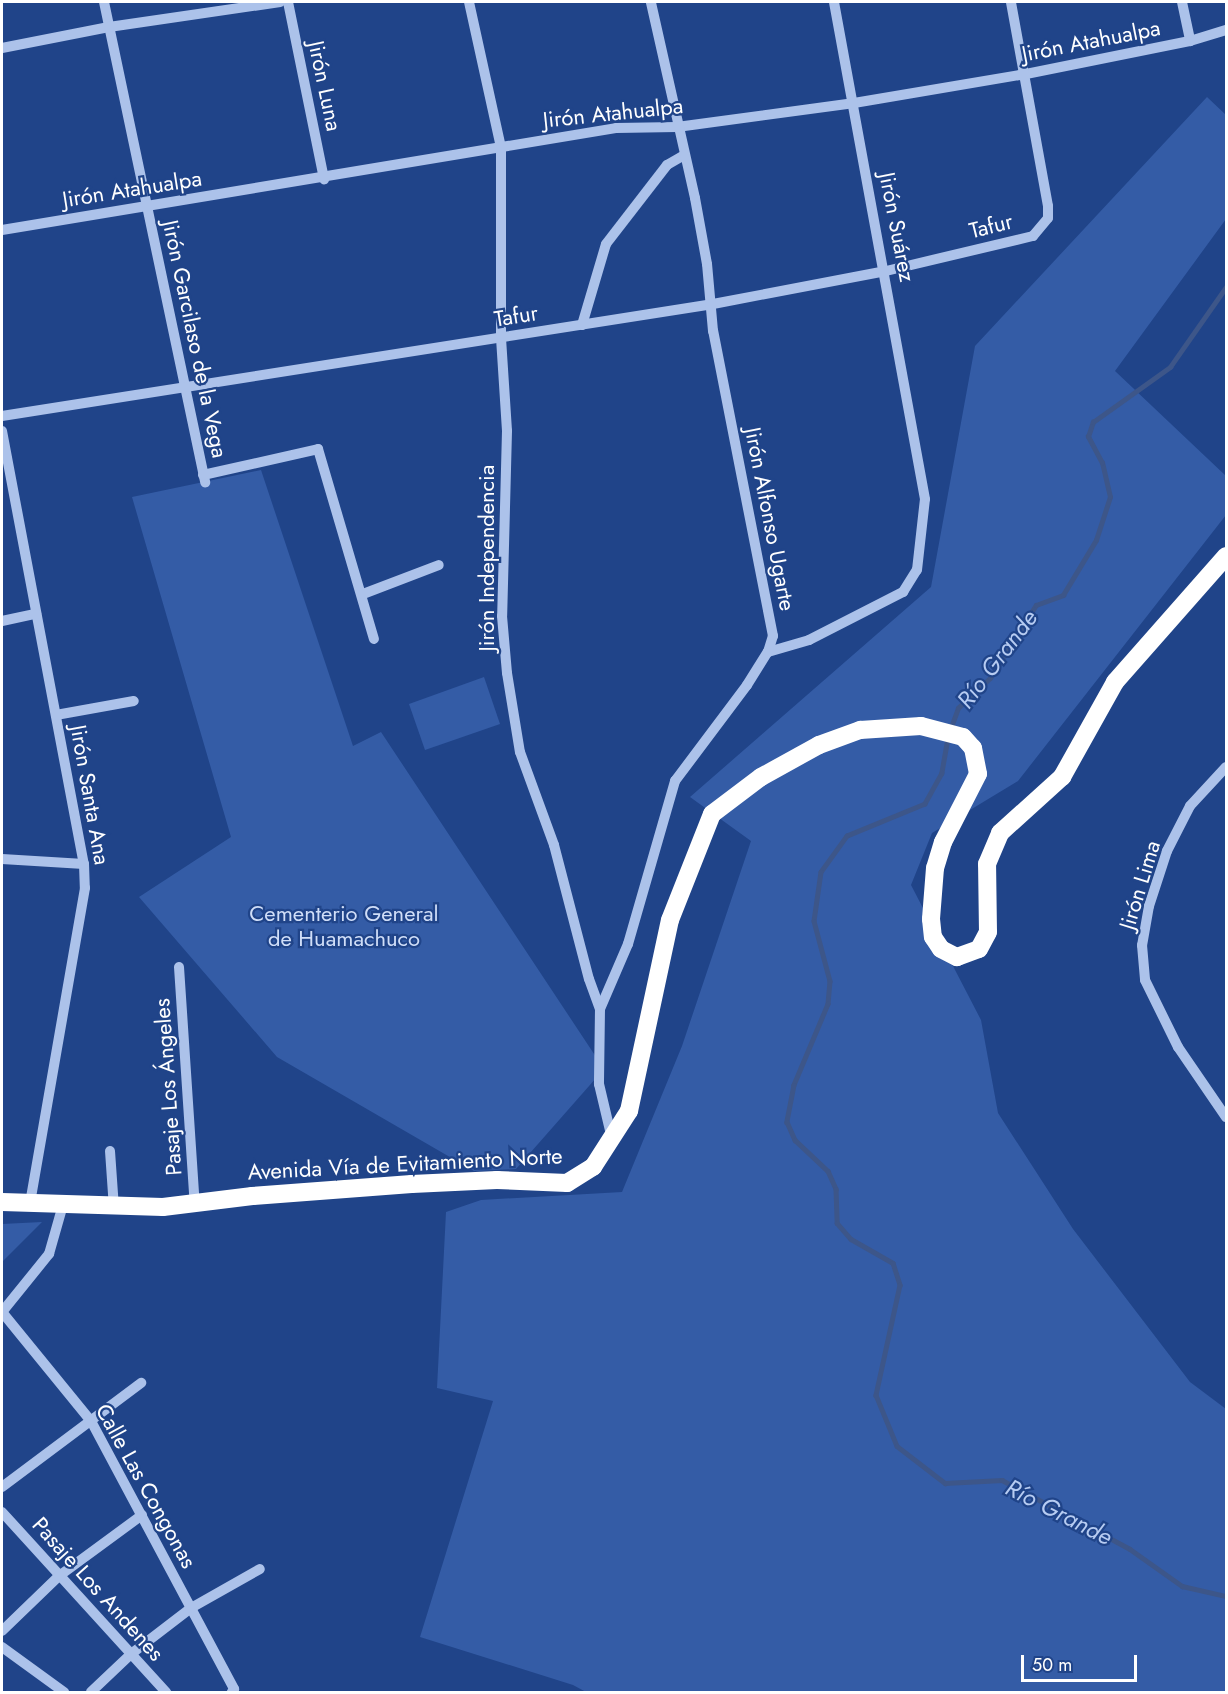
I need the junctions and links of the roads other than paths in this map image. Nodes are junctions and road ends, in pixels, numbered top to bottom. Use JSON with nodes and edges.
{"nodes":[{"id":1,"x":104,"y":2,"type":"edge"},
{"id":2,"x":280,"y":2,"type":"edge"},
{"id":3,"x":288,"y":2,"type":"edge"},
{"id":4,"x":469,"y":2,"type":"edge"},
{"id":5,"x":651,"y":2,"type":"edge"},
{"id":6,"x":834,"y":2,"type":"edge"},
{"id":7,"x":1011,"y":2,"type":"edge"},
{"id":8,"x":1182,"y":2,"type":"edge"},
{"id":9,"x":109,"y":27,"type":"junction"},
{"id":10,"x":1227,"y":30,"type":"edge"},
{"id":11,"x":1190,"y":42,"type":"junction"},
{"id":12,"x":2,"y":48,"type":"edge"},
{"id":13,"x":1026,"y":74,"type":"junction"},
{"id":14,"x":854,"y":103,"type":"junction"},
{"id":15,"x":677,"y":127,"type":"junction"},
{"id":16,"x":501,"y":147,"type":"junction"},
{"id":17,"x":684,"y":155,"type":"junction"},
{"id":18,"x":324,"y":179,"type":"junction"},
{"id":19,"x":147,"y":206,"type":"junction"},
{"id":20,"x":2,"y":230,"type":"edge"},
{"id":21,"x":886,"y":271,"type":"junction"},
{"id":22,"x":712,"y":304,"type":"junction"},
{"id":23,"x":582,"y":325,"type":"junction"},
{"id":24,"x":501,"y":338,"type":"junction"},
{"id":25,"x":184,"y":385,"type":"junction"},
{"id":26,"x":2,"y":416,"type":"edge"},
{"id":27,"x":2,"y":431,"type":"edge"},
{"id":28,"x":1227,"y":556,"type":"edge"},
{"id":29,"x":439,"y":565,"type":"dead end"},
{"id":30,"x":363,"y":594,"type":"junction"},
{"id":31,"x":36,"y":614,"type":"junction"},
{"id":32,"x":2,"y":621,"type":"edge"},
{"id":33,"x":374,"y":639,"type":"dead end"},
{"id":34,"x":768,"y":652,"type":"junction"},
{"id":35,"x":134,"y":701,"type":"dead end"},
{"id":36,"x":56,"y":715,"type":"junction"},
{"id":37,"x":1227,"y":767,"type":"edge"},
{"id":38,"x":2,"y":859,"type":"edge"},
{"id":39,"x":84,"y":864,"type":"junction"},
{"id":40,"x":179,"y":967,"type":"dead end"},
{"id":41,"x":600,"y":1009,"type":"junction"},
{"id":42,"x":1227,"y":1117,"type":"edge"},
{"id":43,"x":612,"y":1138,"type":"junction"},
{"id":44,"x":110,"y":1152,"type":"dead end"},
{"id":45,"x":4,"y":1199,"type":"edge"},
{"id":46,"x":30,"y":1203,"type":"junction"},
{"id":47,"x":63,"y":1204,"type":"junction"},
{"id":48,"x":195,"y":1205,"type":"junction"},
{"id":49,"x":114,"y":1208,"type":"junction"},
{"id":50,"x":2,"y":1312,"type":"edge"},
{"id":51,"x":141,"y":1383,"type":"dead end"},
{"id":52,"x":91,"y":1421,"type":"junction"},
{"id":53,"x":2,"y":1487,"type":"edge"},
{"id":54,"x":2,"y":1512,"type":"edge"},
{"id":55,"x":142,"y":1515,"type":"junction"},
{"id":56,"x":260,"y":1569,"type":"dead end"},
{"id":57,"x":59,"y":1576,"type":"junction"},
{"id":58,"x":191,"y":1608,"type":"junction"},
{"id":59,"x":2,"y":1631,"type":"edge"},
{"id":60,"x":2,"y":1647,"type":"edge"},
{"id":61,"x":130,"y":1654,"type":"junction"},
{"id":62,"x":64,"y":1692,"type":"edge"},
{"id":63,"x":91,"y":1692,"type":"edge"},
{"id":64,"x":166,"y":1692,"type":"edge"},
{"id":65,"x":232,"y":1692,"type":"edge"}],
"edges":[{"from":1,"to":9,"type":"street","name":"Jirón Garcilaso de la Vega"},
{"from":2,"to":9,"type":"street"},
{"from":3,"to":18,"type":"street","name":"Jirón Luna"},
{"from":4,"to":16,"type":"street","name":"Jirón Independencia"},
{"from":5,"to":15,"type":"street","name":"Jirón Alfonso Ugarte"},
{"from":6,"to":14,"type":"street","name":"Jirón Suárez"},
{"from":7,"to":13,"type":"street"},
{"from":8,"to":11,"type":"street"},
{"from":9,"to":12,"type":"street"},
{"from":9,"to":19,"type":"street","name":"Jirón Garcilaso de la Vega"},
{"from":10,"to":11,"type":"street","name":"Jirón Atahualpa"},
{"from":11,"to":13,"type":"street","name":"Jirón Atahualpa"},
{"from":13,"to":14,"type":"street","name":"Jirón Atahualpa"},
{"from":13,"to":21,"type":"street","name":"Tafur"},
{"from":14,"to":15,"type":"street","name":"Jirón Atahualpa"},
{"from":14,"to":21,"type":"street","name":"Jirón Suárez"},
{"from":15,"to":16,"type":"street","name":"Jirón Atahualpa"},
{"from":15,"to":17,"type":"street","name":"Jirón Alfonso Ugarte"},
{"from":16,"to":18,"type":"street","name":"Jirón Atahualpa"},
{"from":16,"to":24,"type":"street","name":"Jirón Independencia"},
{"from":17,"to":22,"type":"street","name":"Jirón Alfonso Ugarte"},
{"from":17,"to":23,"type":"street"},
{"from":18,"to":19,"type":"street","name":"Jirón Atahualpa"},
{"from":19,"to":20,"type":"street","name":"Jirón Atahualpa"},
{"from":19,"to":25,"type":"street","name":"Jirón Garcilaso de la Vega"},
{"from":21,"to":22,"type":"street","name":"Tafur"},
{"from":21,"to":34,"type":"street","name":"Jirón Suárez"},
{"from":22,"to":23,"type":"street","name":"Tafur"},
{"from":22,"to":34,"type":"street","name":"Jirón Alfonso Ugarte"},
{"from":23,"to":24,"type":"street","name":"Tafur"},
{"from":24,"to":25,"type":"street","name":"Tafur"},
{"from":24,"to":41,"type":"street","name":"Jirón Independencia"},
{"from":25,"to":26,"type":"street","name":"Tafur"},
{"from":25,"to":30,"type":"street","name":"Jirón Garcilaso de la Vega"},
{"from":27,"to":31,"type":"street","name":"Jirón Santa Ana"},
{"from":28,"to":43,"type":"highway","name":"Avenida Vía de Evitamiento Norte"},
{"from":29,"to":30,"type":"street"},
{"from":30,"to":33,"type":"street"},
{"from":31,"to":32,"type":"street"},
{"from":31,"to":36,"type":"street","name":"Jirón Santa Ana"},
{"from":34,"to":41,"type":"street"},
{"from":35,"to":36,"type":"street"},
{"from":36,"to":39,"type":"street","name":"Jirón Santa Ana"},
{"from":37,"to":42,"type":"street","name":"Jirón Lima"},
{"from":38,"to":39,"type":"street"},
{"from":39,"to":46,"type":"street","name":"Jirón Santa Ana"},
{"from":40,"to":48,"type":"street","name":"Pasaje Los Ángeles"},
{"from":41,"to":43,"type":"street","name":"Jirón Independencia"},
{"from":43,"to":48,"type":"highway","name":"Avenida Vía de Evitamiento Norte"},
{"from":44,"to":49,"type":"street"},
{"from":45,"to":46,"type":"highway","name":"Avenida Vía de Evitamiento Norte"},
{"from":46,"to":47,"type":"highway","name":"Avenida Vía de Evitamiento Norte"},
{"from":47,"to":49,"type":"highway","name":"Avenida Vía de Evitamiento Norte"},
{"from":47,"to":50,"type":"street"},
{"from":48,"to":49,"type":"highway","name":"Avenida Vía de Evitamiento Norte"},
{"from":50,"to":52,"type":"street","name":"Calle Las Congonas"},
{"from":51,"to":52,"type":"street"},
{"from":52,"to":53,"type":"street"},
{"from":52,"to":55,"type":"street","name":"Calle Las Congonas"},
{"from":54,"to":57,"type":"street","name":"Pasaje Los Andenes"},
{"from":55,"to":57,"type":"street"},
{"from":55,"to":58,"type":"street","name":"Calle Las Congonas"},
{"from":56,"to":58,"type":"street"},
{"from":57,"to":59,"type":"street"},
{"from":57,"to":61,"type":"street","name":"Pasaje Los Andenes"},
{"from":58,"to":61,"type":"street"},
{"from":58,"to":65,"type":"street","name":"Calle Las Congonas"},
{"from":60,"to":62,"type":"street"},
{"from":61,"to":63,"type":"street"},
{"from":61,"to":64,"type":"street","name":"Pasaje Los Andenes"}]}
